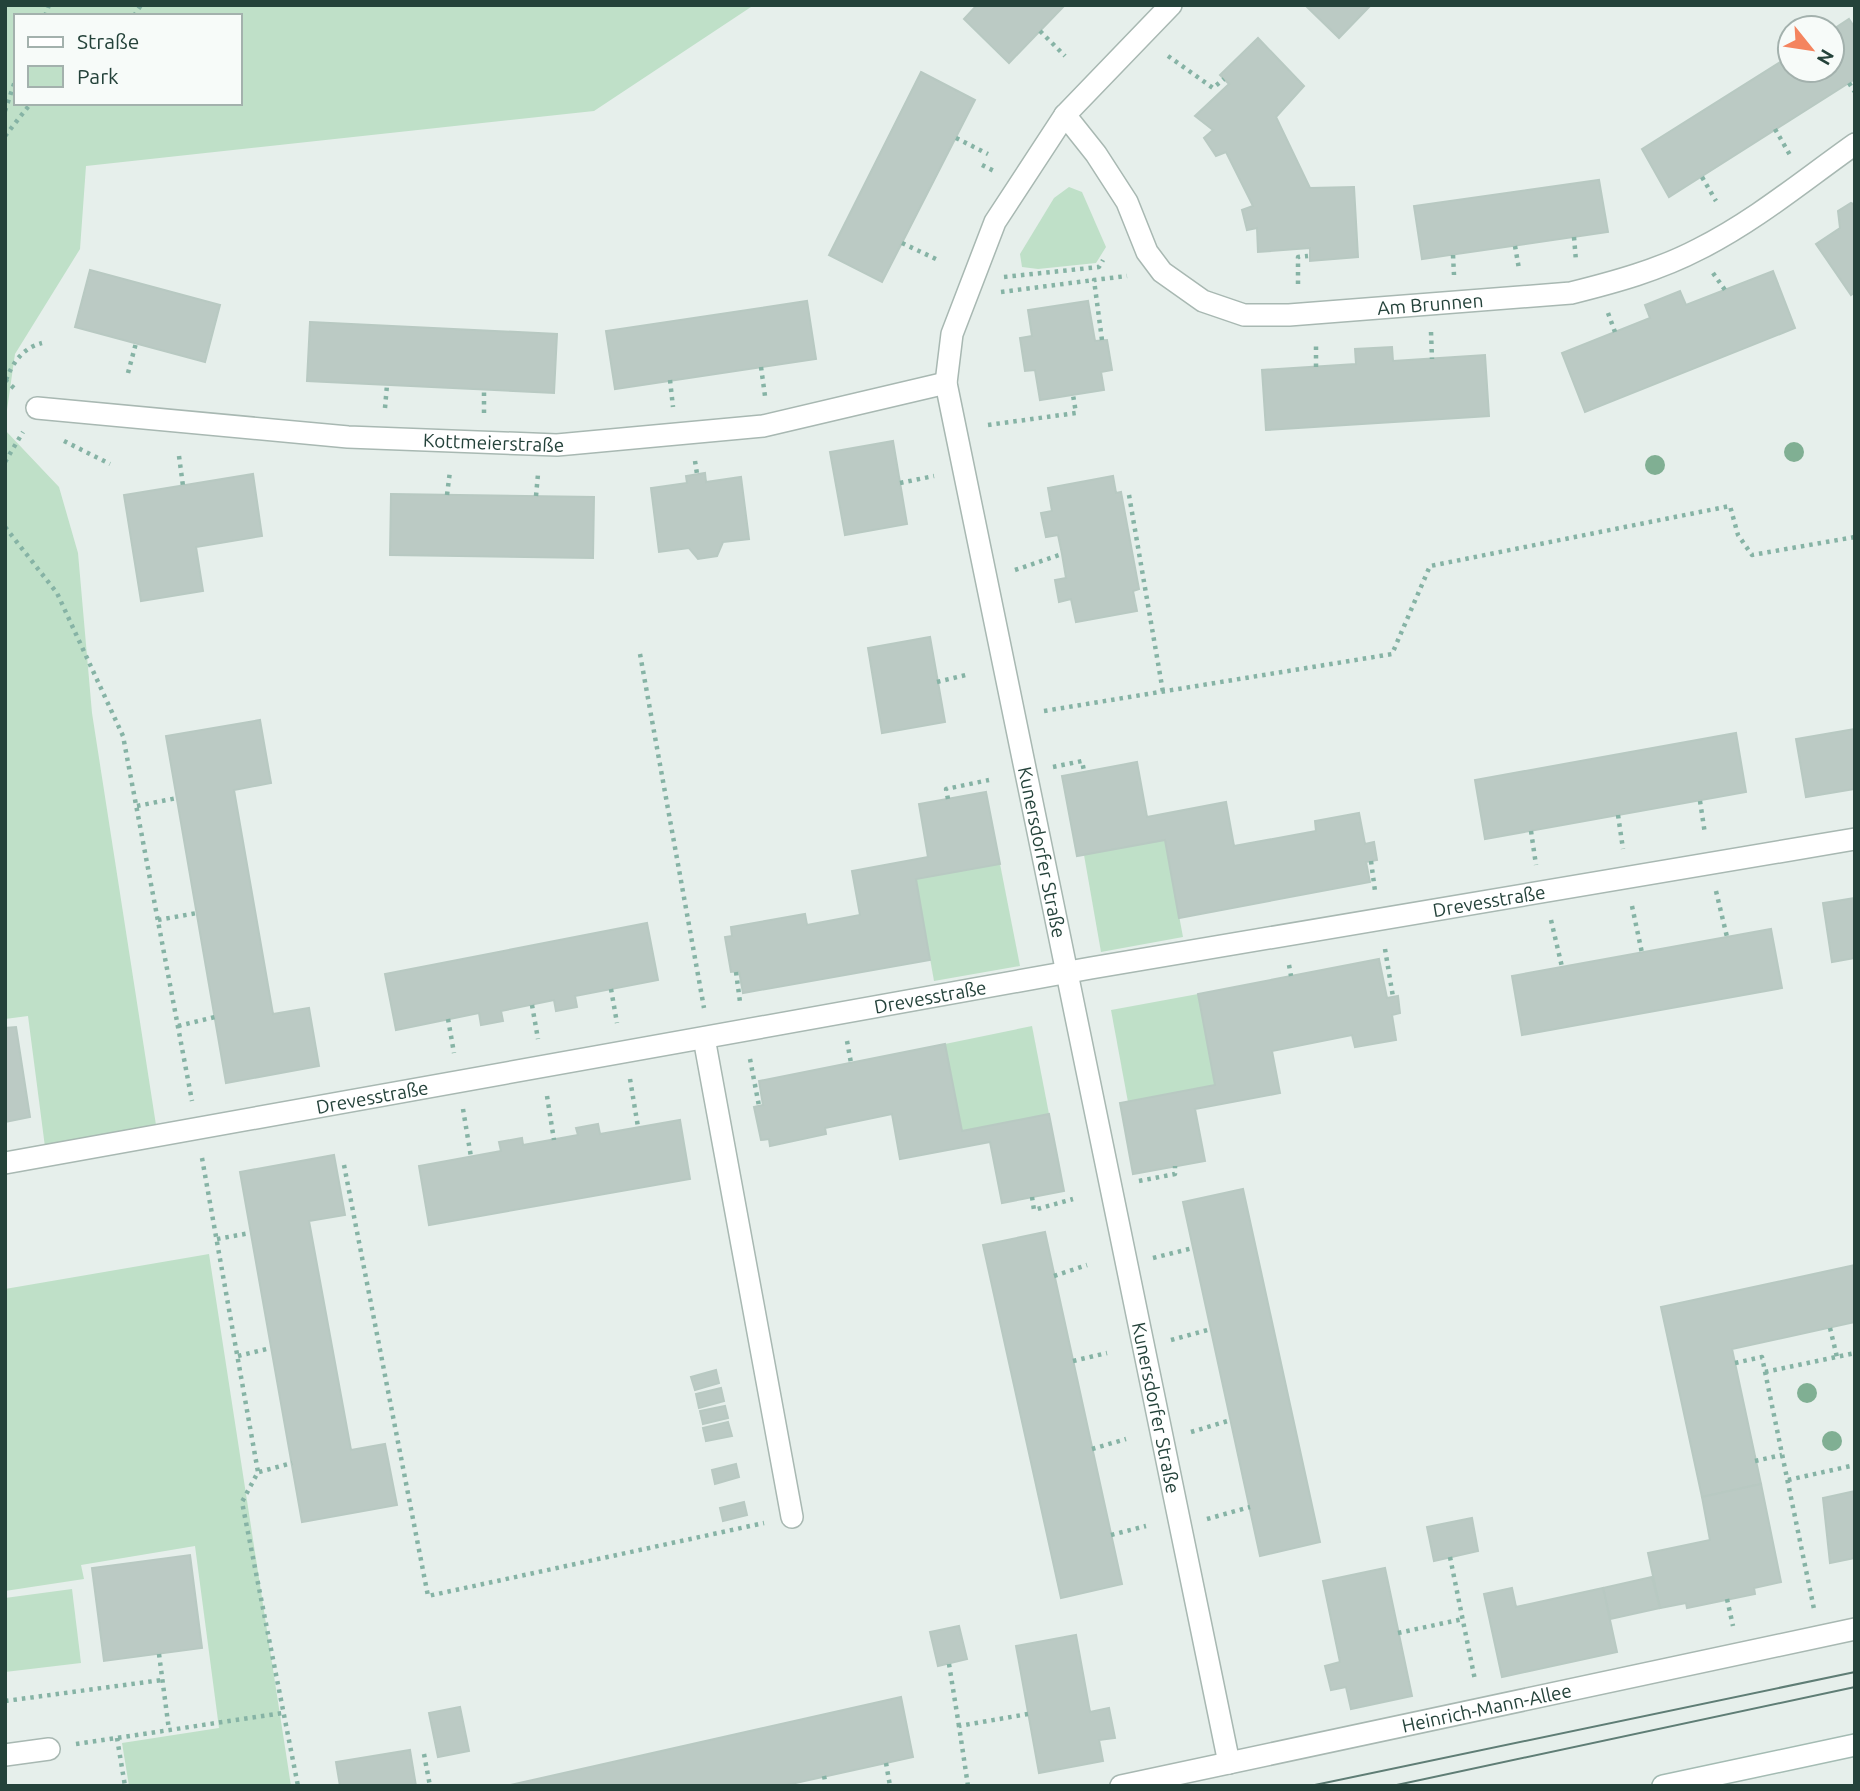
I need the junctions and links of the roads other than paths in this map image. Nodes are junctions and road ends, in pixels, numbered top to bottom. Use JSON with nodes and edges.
{"nodes":[{"id":1,"x":1171,"y":5,"type":"edge"},
{"id":2,"x":1065,"y":116,"type":"junction"},
{"id":3,"x":1855,"y":144,"type":"edge"},
{"id":4,"x":946,"y":383,"type":"junction"},
{"id":5,"x":37,"y":408,"type":"dead end"},
{"id":6,"x":1855,"y":839,"type":"edge"},
{"id":7,"x":1067,"y":972,"type":"junction"},
{"id":8,"x":704,"y":1038,"type":"junction"},
{"id":9,"x":5,"y":1163,"type":"edge"},
{"id":10,"x":792,"y":1517,"type":"road end"},
{"id":11,"x":1855,"y":1629,"type":"edge"},
{"id":12,"x":1855,"y":1745,"type":"edge"},
{"id":13,"x":49,"y":1749,"type":"road end"},
{"id":14,"x":5,"y":1755,"type":"edge"},
{"id":15,"x":1229,"y":1763,"type":"junction"},
{"id":16,"x":1121,"y":1786,"type":"edge"},
{"id":17,"x":1663,"y":1786,"type":"edge"}],
"edges":[{"from":1,"to":2,"type":"street","name":"Kunersdorfer Straße"},
{"from":2,"to":3,"type":"street","name":"Am Brunnen"},
{"from":2,"to":4,"type":"street","name":"Kunersdorfer Straße"},
{"from":4,"to":5,"type":"street","name":"Kottmeierstraße"},
{"from":4,"to":7,"type":"street","name":"Kunersdorfer Straße"},
{"from":6,"to":7,"type":"street","name":"Drevesstraße"},
{"from":7,"to":8,"type":"street","name":"Drevesstraße"},
{"from":7,"to":15,"type":"street","name":"Kunersdorfer Straße"},
{"from":8,"to":9,"type":"street","name":"Drevesstraße"},
{"from":8,"to":10,"type":"street"},
{"from":11,"to":15,"type":"street","name":"Heinrich-Mann-Allee"},
{"from":12,"to":17,"type":"street"},
{"from":13,"to":14,"type":"street"},
{"from":15,"to":16,"type":"street","name":"Heinrich-Mann-Allee"}]}
